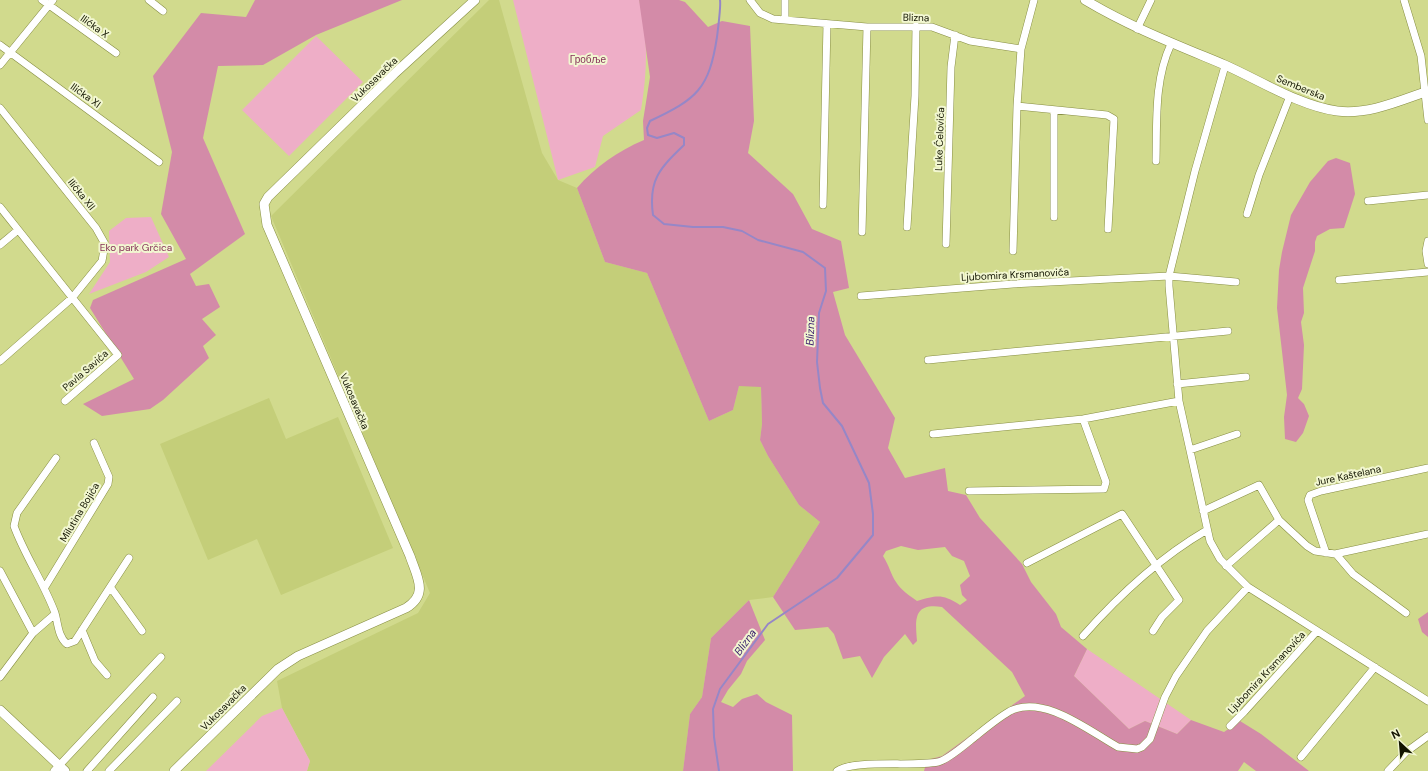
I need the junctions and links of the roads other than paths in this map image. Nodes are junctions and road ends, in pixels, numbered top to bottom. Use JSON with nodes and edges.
{"nodes":[{"id":1,"x":42,"y":0,"type":"edge"},
{"id":2,"x":149,"y":0,"type":"edge"},
{"id":3,"x":475,"y":0,"type":"edge"},
{"id":4,"x":750,"y":0,"type":"edge"},
{"id":5,"x":785,"y":0,"type":"edge"},
{"id":6,"x":1034,"y":0,"type":"edge"},
{"id":7,"x":1085,"y":0,"type":"edge"},
{"id":8,"x":1151,"y":0,"type":"edge"},
{"id":9,"x":1404,"y":0,"type":"edge"},
{"id":10,"x":51,"y":3,"type":"edge"},
{"id":11,"x":163,"y":11,"type":"dead end"},
{"id":12,"x":785,"y":20,"type":"junction"},
{"id":13,"x":827,"y":24,"type":"junction"},
{"id":14,"x":916,"y":26,"type":"junction"},
{"id":15,"x":867,"y":27,"type":"junction"},
{"id":16,"x":1137,"y":29,"type":"junction"},
{"id":17,"x":955,"y":35,"type":"junction"},
{"id":18,"x":1172,"y":44,"type":"junction"},
{"id":19,"x":0,"y":45,"type":"edge"},
{"id":20,"x":1020,"y":49,"type":"junction"},
{"id":21,"x":10,"y":52,"type":"junction"},
{"id":22,"x":116,"y":54,"type":"dead end"},
{"id":23,"x":0,"y":65,"type":"edge"},
{"id":24,"x":1225,"y":66,"type":"junction"},
{"id":25,"x":1426,"y":92,"type":"edge"},
{"id":26,"x":1290,"y":96,"type":"junction"},
{"id":27,"x":1017,"y":106,"type":"junction"},
{"id":28,"x":0,"y":108,"type":"edge"},
{"id":29,"x":1054,"y":110,"type":"junction"},
{"id":30,"x":1428,"y":120,"type":"edge"},
{"id":31,"x":1156,"y":161,"type":"dead end"},
{"id":32,"x":159,"y":162,"type":"dead end"},
{"id":33,"x":1428,"y":195,"type":"edge"},
{"id":34,"x":1368,"y":201,"type":"dead end"},
{"id":35,"x":823,"y":205,"type":"dead end"},
{"id":36,"x":0,"y":207,"type":"edge"},
{"id":37,"x":1247,"y":214,"type":"dead end"},
{"id":38,"x":1054,"y":217,"type":"dead end"},
{"id":39,"x":907,"y":227,"type":"dead end"},
{"id":40,"x":1108,"y":229,"type":"dead end"},
{"id":41,"x":18,"y":230,"type":"junction"},
{"id":42,"x":862,"y":232,"type":"dead end"},
{"id":43,"x":1428,"y":241,"type":"edge"},
{"id":44,"x":946,"y":244,"type":"dead end"},
{"id":45,"x":0,"y":245,"type":"edge"},
{"id":46,"x":1013,"y":251,"type":"dead end"},
{"id":47,"x":1428,"y":264,"type":"edge"},
{"id":48,"x":1428,"y":272,"type":"edge"},
{"id":49,"x":1170,"y":276,"type":"junction"},
{"id":50,"x":1339,"y":280,"type":"dead end"},
{"id":51,"x":1236,"y":282,"type":"dead end"},
{"id":52,"x":861,"y":296,"type":"dead end"},
{"id":53,"x":72,"y":298,"type":"junction"},
{"id":54,"x":1228,"y":332,"type":"dead end"},
{"id":55,"x":1174,"y":336,"type":"junction"},
{"id":56,"x":1,"y":358,"type":"edge"},
{"id":57,"x":928,"y":360,"type":"dead end"},
{"id":58,"x":1246,"y":377,"type":"dead end"},
{"id":59,"x":1177,"y":384,"type":"junction"},
{"id":60,"x":65,"y":401,"type":"dead end"},
{"id":61,"x":1179,"y":401,"type":"junction"},
{"id":62,"x":1083,"y":419,"type":"junction"},
{"id":63,"x":933,"y":434,"type":"dead end"},
{"id":64,"x":1237,"y":434,"type":"dead end"},
{"id":65,"x":94,"y":443,"type":"dead end"},
{"id":66,"x":1190,"y":450,"type":"junction"},
{"id":67,"x":56,"y":458,"type":"dead end"},
{"id":68,"x":1428,"y":468,"type":"edge"},
{"id":69,"x":969,"y":491,"type":"dead end"},
{"id":70,"x":1203,"y":511,"type":"junction"},
{"id":71,"x":1279,"y":520,"type":"junction"},
{"id":72,"x":1207,"y":530,"type":"junction"},
{"id":73,"x":1428,"y":534,"type":"edge"},
{"id":74,"x":1326,"y":553,"type":"junction"},
{"id":75,"x":1336,"y":554,"type":"junction"},
{"id":76,"x":129,"y":558,"type":"dead end"},
{"id":77,"x":1027,"y":563,"type":"dead end"},
{"id":78,"x":1155,"y":564,"type":"junction"},
{"id":79,"x":1226,"y":566,"type":"junction"},
{"id":80,"x":0,"y":571,"type":"edge"},
{"id":81,"x":1248,"y":587,"type":"junction"},
{"id":82,"x":45,"y":588,"type":"junction"},
{"id":83,"x":111,"y":588,"type":"junction"},
{"id":84,"x":1406,"y":613,"type":"dead end"},
{"id":85,"x":55,"y":614,"type":"junction"},
{"id":86,"x":82,"y":630,"type":"junction"},
{"id":87,"x":142,"y":631,"type":"dead end"},
{"id":88,"x":1153,"y":631,"type":"dead end"},
{"id":89,"x":1317,"y":631,"type":"junction"},
{"id":90,"x":33,"y":633,"type":"junction"},
{"id":91,"x":1083,"y":636,"type":"dead end"},
{"id":92,"x":161,"y":656,"type":"dead end"},
{"id":93,"x":1375,"y":667,"type":"junction"},
{"id":94,"x":107,"y":675,"type":"dead end"},
{"id":95,"x":0,"y":677,"type":"edge"},
{"id":96,"x":153,"y":697,"type":"dead end"},
{"id":97,"x":177,"y":701,"type":"dead end"},
{"id":98,"x":1428,"y":701,"type":"edge"},
{"id":99,"x":0,"y":710,"type":"edge"},
{"id":100,"x":1230,"y":726,"type":"dead end"},
{"id":101,"x":1428,"y":736,"type":"edge"},
{"id":102,"x":1301,"y":757,"type":"dead end"},
{"id":103,"x":59,"y":769,"type":"edge"},
{"id":104,"x":87,"y":771,"type":"edge"},
{"id":105,"x":109,"y":771,"type":"edge"},
{"id":106,"x":174,"y":771,"type":"edge"},
{"id":107,"x":837,"y":771,"type":"edge"},
{"id":108,"x":1388,"y":771,"type":"edge"}],
"edges":[{"from":1,"to":10,"type":"street","name":"Ilićka X"},
{"from":2,"to":11,"type":"street"},
{"from":3,"to":106,"type":"street","name":"Vukosavačka"},
{"from":4,"to":12,"type":"street","name":"Blizna"},
{"from":5,"to":12,"type":"street"},
{"from":6,"to":20,"type":"street"},
{"from":7,"to":16,"type":"street","name":"Semberska"},
{"from":8,"to":16,"type":"street"},
{"from":9,"to":25,"type":"street"},
{"from":10,"to":21,"type":"street"},
{"from":10,"to":22,"type":"street","name":"Ilićka X"},
{"from":12,"to":13,"type":"street","name":"Blizna"},
{"from":13,"to":15,"type":"street","name":"Blizna"},
{"from":13,"to":35,"type":"street"},
{"from":14,"to":15,"type":"street","name":"Blizna"},
{"from":14,"to":17,"type":"street","name":"Blizna"},
{"from":14,"to":39,"type":"street"},
{"from":15,"to":42,"type":"street"},
{"from":16,"to":18,"type":"street","name":"Semberska"},
{"from":17,"to":20,"type":"street","name":"Blizna"},
{"from":17,"to":44,"type":"street","name":"Luke Ćelovića"},
{"from":18,"to":24,"type":"street","name":"Semberska"},
{"from":18,"to":31,"type":"street"},
{"from":19,"to":21,"type":"street","name":"Ilićka XI"},
{"from":20,"to":27,"type":"street"},
{"from":21,"to":23,"type":"street"},
{"from":21,"to":32,"type":"street","name":"Ilićka XI"},
{"from":24,"to":26,"type":"street","name":"Semberska"},
{"from":24,"to":49,"type":"street","name":"Ljubomira Krsmanovića"},
{"from":25,"to":26,"type":"street","name":"Semberska"},
{"from":25,"to":30,"type":"street"},
{"from":26,"to":37,"type":"street"},
{"from":27,"to":29,"type":"street"},
{"from":27,"to":46,"type":"street"},
{"from":28,"to":53,"type":"street","name":"Ilićka XII"},
{"from":29,"to":38,"type":"street"},
{"from":29,"to":40,"type":"street"},
{"from":33,"to":34,"type":"street"},
{"from":36,"to":41,"type":"street","name":"Pavla Savića"},
{"from":41,"to":45,"type":"street"},
{"from":41,"to":53,"type":"street","name":"Pavla Savića"},
{"from":43,"to":47,"type":"street"},
{"from":48,"to":50,"type":"street"},
{"from":49,"to":51,"type":"street","name":"Ljubomira Krsmanovića"},
{"from":49,"to":52,"type":"street","name":"Ljubomira Krsmanovića"},
{"from":49,"to":55,"type":"street","name":"Ljubomira Krsmanovića"},
{"from":53,"to":56,"type":"street"},
{"from":53,"to":60,"type":"street","name":"Pavla Savića"},
{"from":54,"to":55,"type":"street"},
{"from":55,"to":57,"type":"street"},
{"from":55,"to":59,"type":"street","name":"Ljubomira Krsmanovića"},
{"from":58,"to":59,"type":"street"},
{"from":59,"to":61,"type":"street","name":"Ljubomira Krsmanovića"},
{"from":61,"to":62,"type":"street"},
{"from":61,"to":66,"type":"street","name":"Ljubomira Krsmanovića"},
{"from":62,"to":63,"type":"street"},
{"from":62,"to":69,"type":"street"},
{"from":64,"to":66,"type":"street"},
{"from":65,"to":82,"type":"street","name":"Milutina Bojića"},
{"from":66,"to":70,"type":"street","name":"Ljubomira Krsmanovića"},
{"from":67,"to":82,"type":"street"},
{"from":68,"to":74,"type":"street","name":"Jure Kaštelana"},
{"from":70,"to":71,"type":"street"},
{"from":70,"to":72,"type":"street","name":"Ljubomira Krsmanovića"},
{"from":71,"to":74,"type":"street"},
{"from":71,"to":79,"type":"street"},
{"from":72,"to":78,"type":"street"},
{"from":72,"to":79,"type":"street","name":"Ljubomira Krsmanovića"},
{"from":73,"to":75,"type":"street"},
{"from":74,"to":75,"type":"street"},
{"from":75,"to":84,"type":"street"},
{"from":76,"to":83,"type":"street"},
{"from":77,"to":78,"type":"street"},
{"from":78,"to":88,"type":"street"},
{"from":78,"to":91,"type":"street"},
{"from":79,"to":81,"type":"street","name":"Ljubomira Krsmanovića"},
{"from":80,"to":90,"type":"street"},
{"from":81,"to":89,"type":"street","name":"Ljubomira Krsmanovića"},
{"from":81,"to":107,"type":"street"},
{"from":82,"to":85,"type":"street"},
{"from":83,"to":86,"type":"street"},
{"from":83,"to":87,"type":"street"},
{"from":85,"to":86,"type":"street"},
{"from":85,"to":90,"type":"street"},
{"from":86,"to":94,"type":"street"},
{"from":89,"to":93,"type":"street","name":"Ljubomira Krsmanovića"},
{"from":89,"to":100,"type":"street","name":"Ljubomira Krsmanovića"},
{"from":90,"to":95,"type":"street"},
{"from":92,"to":103,"type":"street"},
{"from":93,"to":98,"type":"street","name":"Ljubomira Krsmanovića"},
{"from":93,"to":102,"type":"street"},
{"from":96,"to":104,"type":"street"},
{"from":97,"to":105,"type":"street"},
{"from":99,"to":103,"type":"street"},
{"from":101,"to":108,"type":"street"}]}
